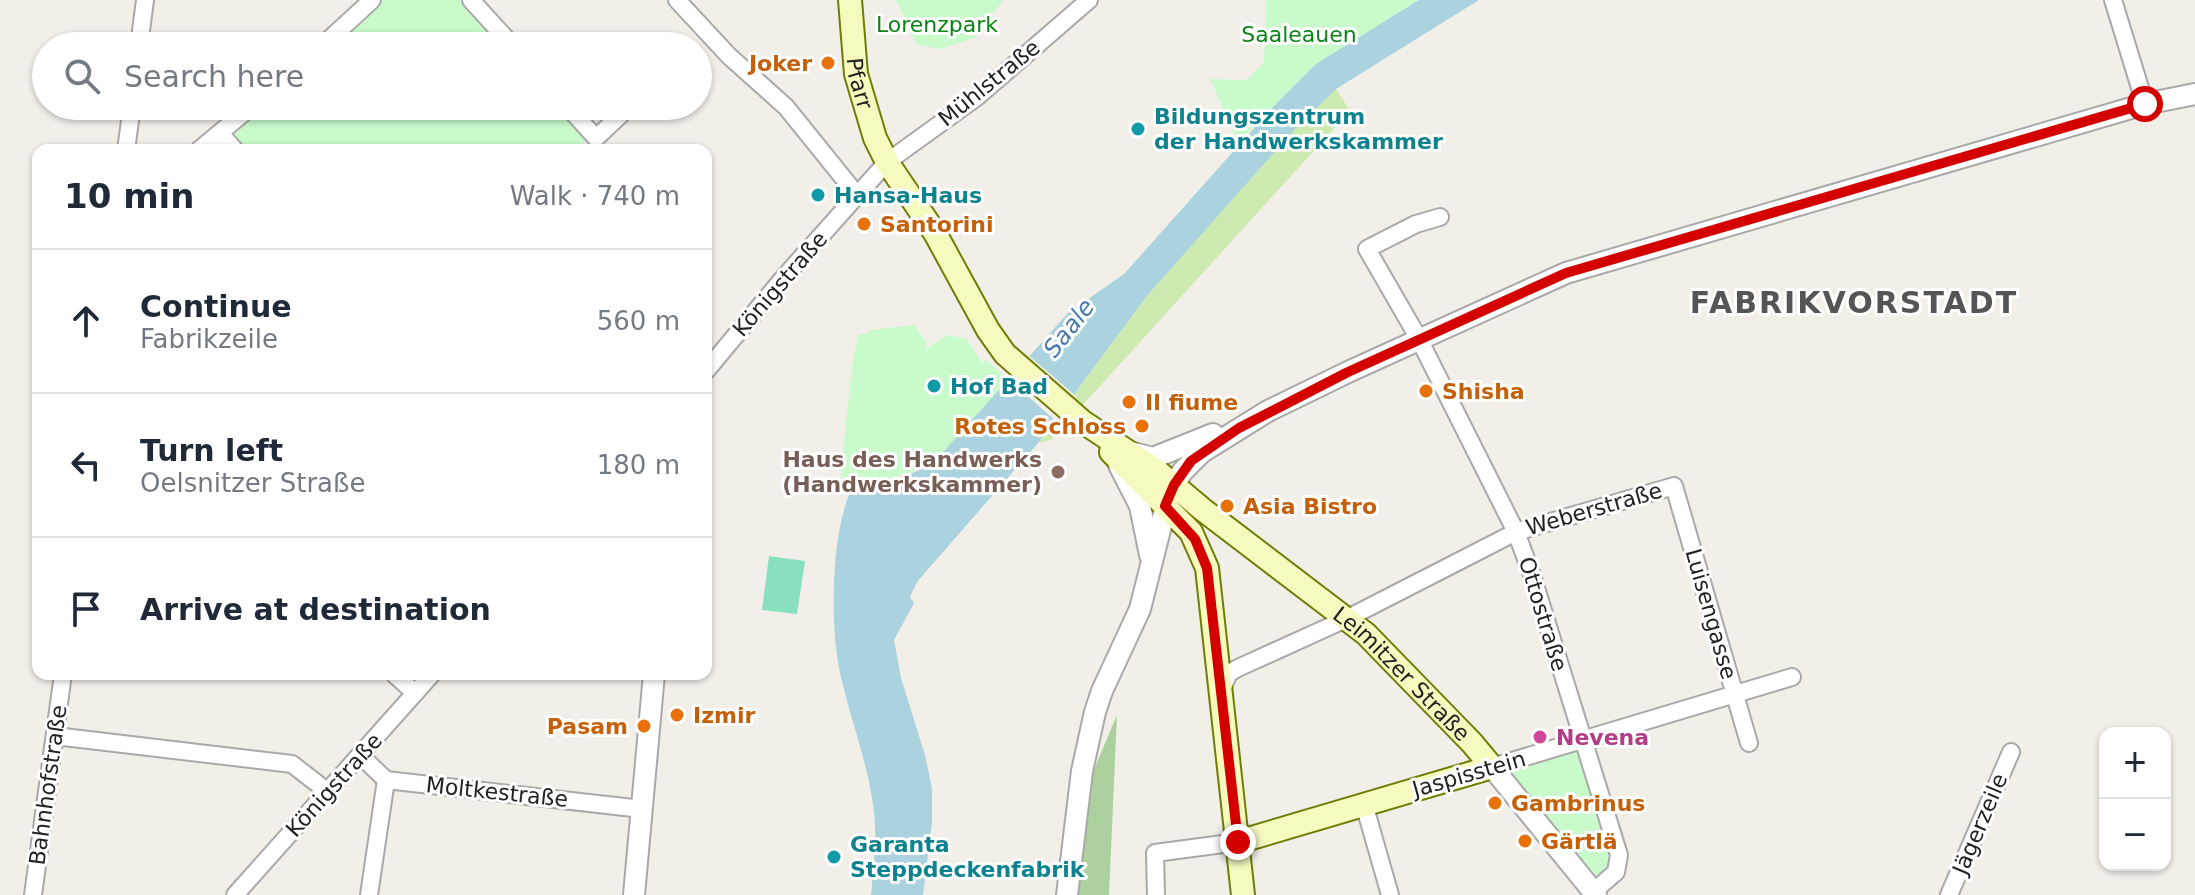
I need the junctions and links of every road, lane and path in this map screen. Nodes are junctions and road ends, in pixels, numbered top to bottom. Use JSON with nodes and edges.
{"nodes":[{"id":1,"x":145,"y":0,"type":"edge"},
{"id":2,"x":372,"y":0,"type":"edge"},
{"id":3,"x":471,"y":0,"type":"edge"},
{"id":4,"x":677,"y":0,"type":"edge"},
{"id":5,"x":850,"y":0,"type":"edge"},
{"id":6,"x":1089,"y":0,"type":"edge"},
{"id":7,"x":2113,"y":0,"type":"edge"},
{"id":8,"x":141,"y":32,"type":"edge"},
{"id":9,"x":337,"y":32,"type":"edge"},
{"id":10,"x":500,"y":32,"type":"edge"},
{"id":11,"x":705,"y":32,"type":"edge"},
{"id":12,"x":712,"y":39,"type":"edge"},
{"id":13,"x":2195,"y":94,"type":"edge"},
{"id":14,"x":2145,"y":104,"type":"junction"},
{"id":15,"x":130,"y":120,"type":"edge"},
{"id":16,"x":235,"y":120,"type":"edge"},
{"id":17,"x":580,"y":120,"type":"edge"},
{"id":18,"x":615,"y":120,"type":"edge"},
{"id":19,"x":220,"y":133,"type":"junction"},
{"id":20,"x":127,"y":144,"type":"edge"},
{"id":21,"x":206,"y":144,"type":"edge"},
{"id":22,"x":230,"y":144,"type":"edge"},
{"id":23,"x":887,"y":162,"type":"junction"},
{"id":24,"x":857,"y":195,"type":"junction"},
{"id":25,"x":1440,"y":217,"type":"dead end"},
{"id":26,"x":1419,"y":339,"type":"junction"},
{"id":27,"x":712,"y":364,"type":"edge"},
{"id":28,"x":1268,"y":411,"type":"junction"},
{"id":29,"x":1120,"y":451,"type":"junction"},
{"id":30,"x":1674,"y":486,"type":"joint"},
{"id":31,"x":1169,"y":495,"type":"junction"},
{"id":32,"x":1516,"y":532,"type":"junction"},
{"id":33,"x":1148,"y":583,"type":"junction"},
{"id":34,"x":1346,"y":619,"type":"junction"},
{"id":35,"x":1792,"y":677,"type":"dead end"},
{"id":36,"x":62,"y":680,"type":"edge"},
{"id":37,"x":401,"y":680,"type":"edge"},
{"id":38,"x":427,"y":680,"type":"edge"},
{"id":39,"x":653,"y":680,"type":"edge"},
{"id":40,"x":1222,"y":689,"type":"junction"},
{"id":41,"x":415,"y":693,"type":"junction"},
{"id":42,"x":1735,"y":695,"type":"junction"},
{"id":43,"x":55,"y":736,"type":"junction"},
{"id":44,"x":1582,"y":742,"type":"junction"},
{"id":45,"x":1749,"y":743,"type":"dead end"},
{"id":46,"x":2011,"y":752,"type":"dead end"},
{"id":47,"x":360,"y":755,"type":"junction"},
{"id":48,"x":1492,"y":767,"type":"junction"},
{"id":49,"x":386,"y":780,"type":"junction"},
{"id":50,"x":328,"y":792,"type":"junction"},
{"id":51,"x":1364,"y":804,"type":"junction"},
{"id":52,"x":642,"y":809,"type":"junction"},
{"id":53,"x":1238,"y":842,"type":"junction"},
{"id":54,"x":1594,"y":893,"type":"edge"},
{"id":55,"x":33,"y":895,"type":"edge"},
{"id":56,"x":235,"y":895,"type":"edge"},
{"id":57,"x":369,"y":895,"type":"edge"},
{"id":58,"x":634,"y":895,"type":"edge"},
{"id":59,"x":1067,"y":895,"type":"edge"},
{"id":60,"x":1156,"y":895,"type":"edge"},
{"id":61,"x":1243,"y":895,"type":"edge"},
{"id":62,"x":1390,"y":895,"type":"edge"},
{"id":63,"x":1949,"y":895,"type":"edge"}],
"edges":[{"from":1,"to":8,"type":"street"},
{"from":2,"to":9,"type":"street"},
{"from":3,"to":10,"type":"street"},
{"from":4,"to":11,"type":"street"},
{"from":5,"to":23,"type":"main road","name":"Pfarr"},
{"from":6,"to":23,"type":"street","name":"Mühlstraße"},
{"from":7,"to":14,"type":"street"},
{"from":12,"to":24,"type":"street"},
{"from":13,"to":14,"type":"street"},
{"from":14,"to":26,"type":"street"},
{"from":15,"to":20,"type":"street"},
{"from":16,"to":19,"type":"street"},
{"from":17,"to":18,"type":"street"},
{"from":19,"to":21,"type":"street"},
{"from":19,"to":22,"type":"street"},
{"from":23,"to":24,"type":"street","name":"Königstraße"},
{"from":23,"to":29,"type":"main road","name":"Pfarr"},
{"from":24,"to":27,"type":"street","name":"Königstraße"},
{"from":25,"to":26,"type":"street","name":"Ottostraße"},
{"from":26,"to":28,"type":"street"},
{"from":26,"to":32,"type":"street","name":"Ottostraße"},
{"from":28,"to":29,"type":"street"},
{"from":28,"to":31,"type":"street"},
{"from":29,"to":31,"type":"main road","name":"Pfarr"},
{"from":29,"to":33,"type":"street"},
{"from":30,"to":32,"type":"street","name":"Weberstraße"},
{"from":30,"to":42,"type":"street","name":"Luisengasse"},
{"from":31,"to":33,"type":"street"},
{"from":31,"to":34,"type":"main road","name":"Leimitzer Straße"},
{"from":31,"to":40,"type":"main road"},
{"from":32,"to":34,"type":"street","name":"Weberstraße"},
{"from":32,"to":44,"type":"street","name":"Ottostraße"},
{"from":33,"to":59,"type":"street"},
{"from":34,"to":40,"type":"street","name":"Weberstraße"},
{"from":34,"to":48,"type":"main road","name":"Leimitzer Straße"},
{"from":35,"to":42,"type":"street","name":"Jaspisstein"},
{"from":36,"to":43,"type":"street","name":"Bahnhofstraße"},
{"from":37,"to":41,"type":"street"},
{"from":38,"to":41,"type":"street","name":"Königstraße"},
{"from":39,"to":52,"type":"street"},
{"from":40,"to":53,"type":"main road"},
{"from":41,"to":47,"type":"street","name":"Königstraße"},
{"from":42,"to":44,"type":"street","name":"Jaspisstein"},
{"from":42,"to":45,"type":"street","name":"Luisengasse"},
{"from":43,"to":50,"type":"street"},
{"from":43,"to":55,"type":"street","name":"Bahnhofstraße"},
{"from":44,"to":48,"type":"street","name":"Jaspisstein"},
{"from":44,"to":54,"type":"street","name":"Ottostraße"},
{"from":46,"to":63,"type":"street","name":"Jägerzeile"},
{"from":47,"to":49,"type":"street"},
{"from":47,"to":50,"type":"street","name":"Königstraße"},
{"from":48,"to":51,"type":"main road","name":"Jaspisstein"},
{"from":48,"to":54,"type":"street","name":"Leimitzer Straße"},
{"from":49,"to":52,"type":"street","name":"Moltkestraße"},
{"from":49,"to":57,"type":"street"},
{"from":50,"to":56,"type":"street","name":"Königstraße"},
{"from":51,"to":53,"type":"main road","name":"Jaspisstein"},
{"from":51,"to":62,"type":"street"},
{"from":52,"to":58,"type":"street"},
{"from":53,"to":60,"type":"street"},
{"from":53,"to":61,"type":"main road"}]}
